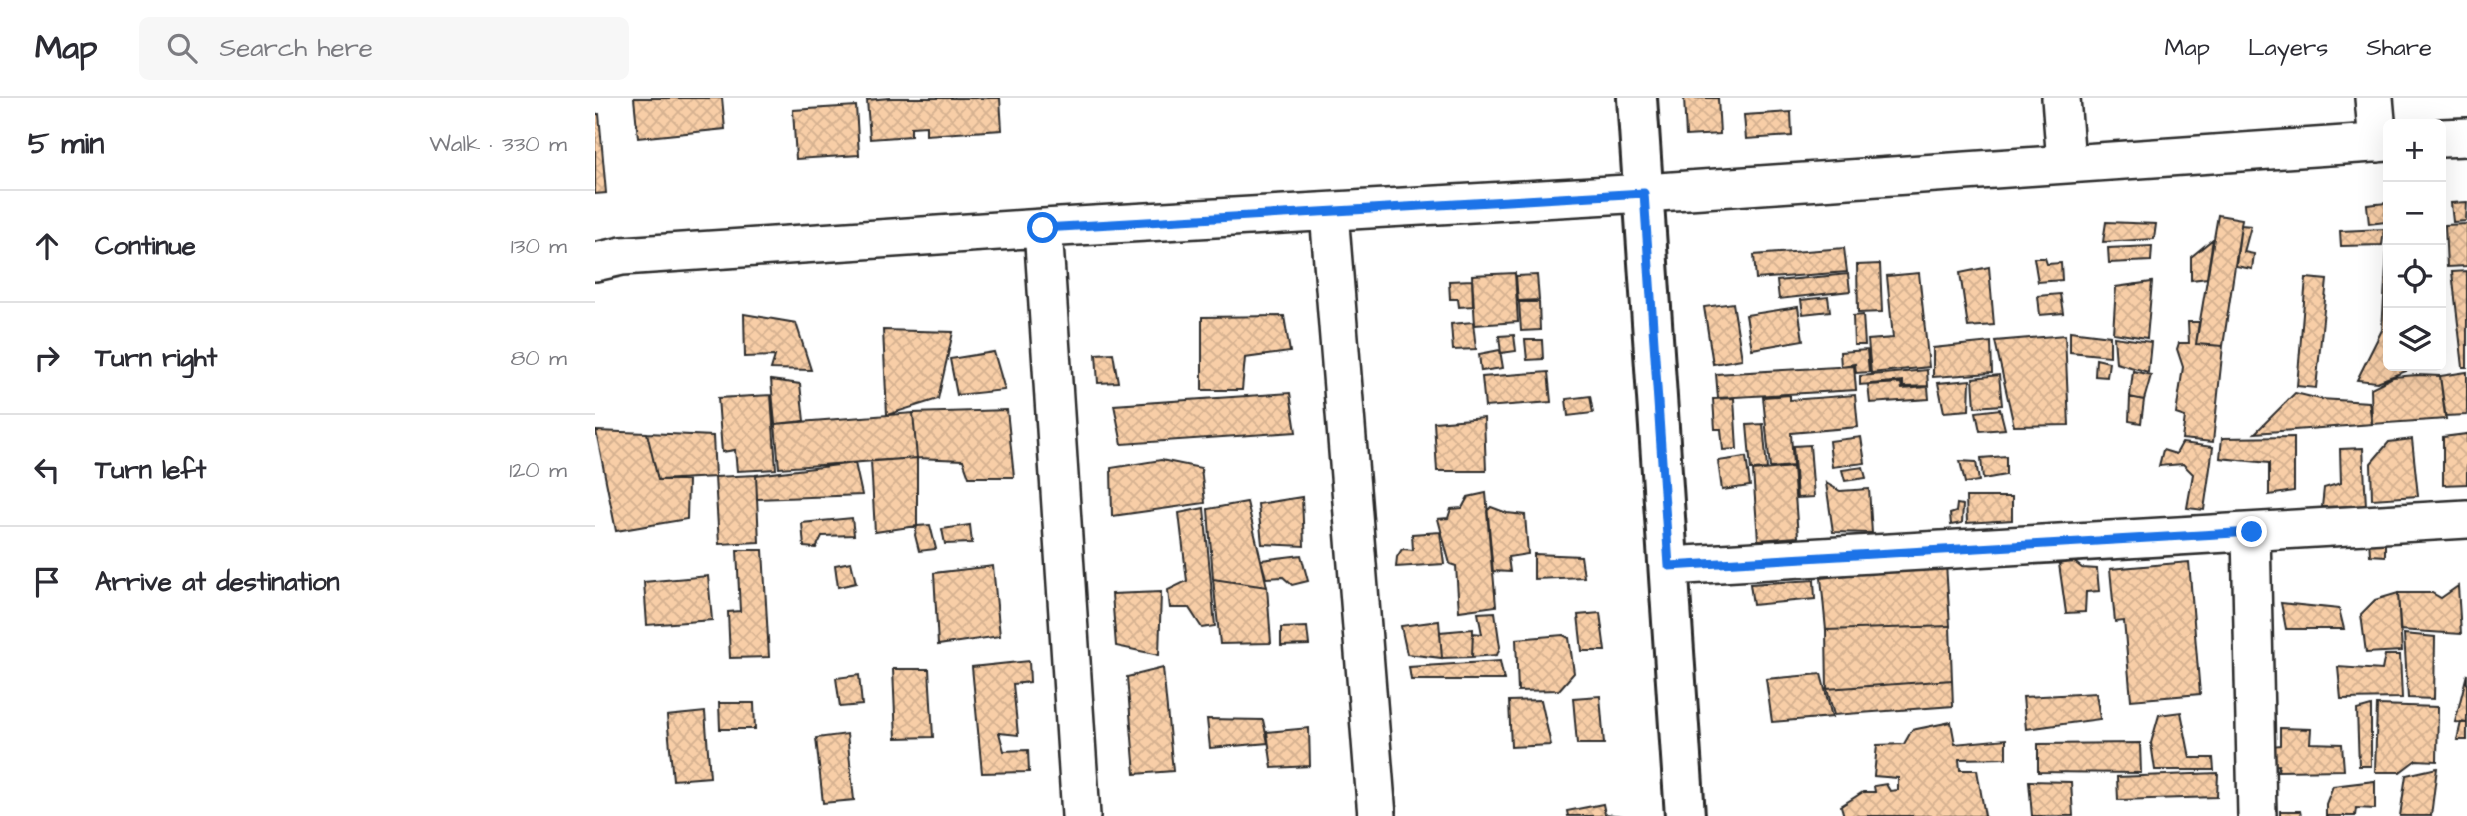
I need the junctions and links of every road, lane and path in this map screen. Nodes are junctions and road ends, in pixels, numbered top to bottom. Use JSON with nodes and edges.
{"nodes":[{"id":1,"x":1637,"y":98,"type":"edge"},
{"id":2,"x":2061,"y":98,"type":"edge"},
{"id":3,"x":2374,"y":98,"type":"edge"},
{"id":4,"x":2467,"y":137,"type":"edge"},
{"id":5,"x":2446,"y":138,"type":"edge"},
{"id":6,"x":2383,"y":142,"type":"edge"},
{"id":7,"x":2066,"y":163,"type":"junction"},
{"id":8,"x":1644,"y":193,"type":"junction"},
{"id":9,"x":1329,"y":212,"type":"junction"},
{"id":10,"x":1043,"y":228,"type":"junction"},
{"id":11,"x":595,"y":262,"type":"edge"},
{"id":12,"x":2467,"y":519,"type":"edge"},
{"id":13,"x":2252,"y":532,"type":"junction"},
{"id":14,"x":1669,"y":566,"type":"junction"},
{"id":15,"x":1081,"y":816,"type":"edge"},
{"id":16,"x":1377,"y":816,"type":"edge"},
{"id":17,"x":1685,"y":816,"type":"edge"},
{"id":18,"x":2257,"y":816,"type":"edge"}],
"edges":[{"from":1,"to":8,"type":"street"},
{"from":2,"to":7,"type":"street"},
{"from":3,"to":6,"type":"street"},
{"from":4,"to":5,"type":"street"},
{"from":6,"to":7,"type":"street"},
{"from":7,"to":8,"type":"street"},
{"from":8,"to":9,"type":"street"},
{"from":8,"to":14,"type":"street"},
{"from":9,"to":10,"type":"street"},
{"from":9,"to":16,"type":"street"},
{"from":10,"to":11,"type":"street"},
{"from":10,"to":15,"type":"street"},
{"from":12,"to":13,"type":"street"},
{"from":13,"to":14,"type":"street"},
{"from":13,"to":18,"type":"street"},
{"from":14,"to":17,"type":"street"}]}
